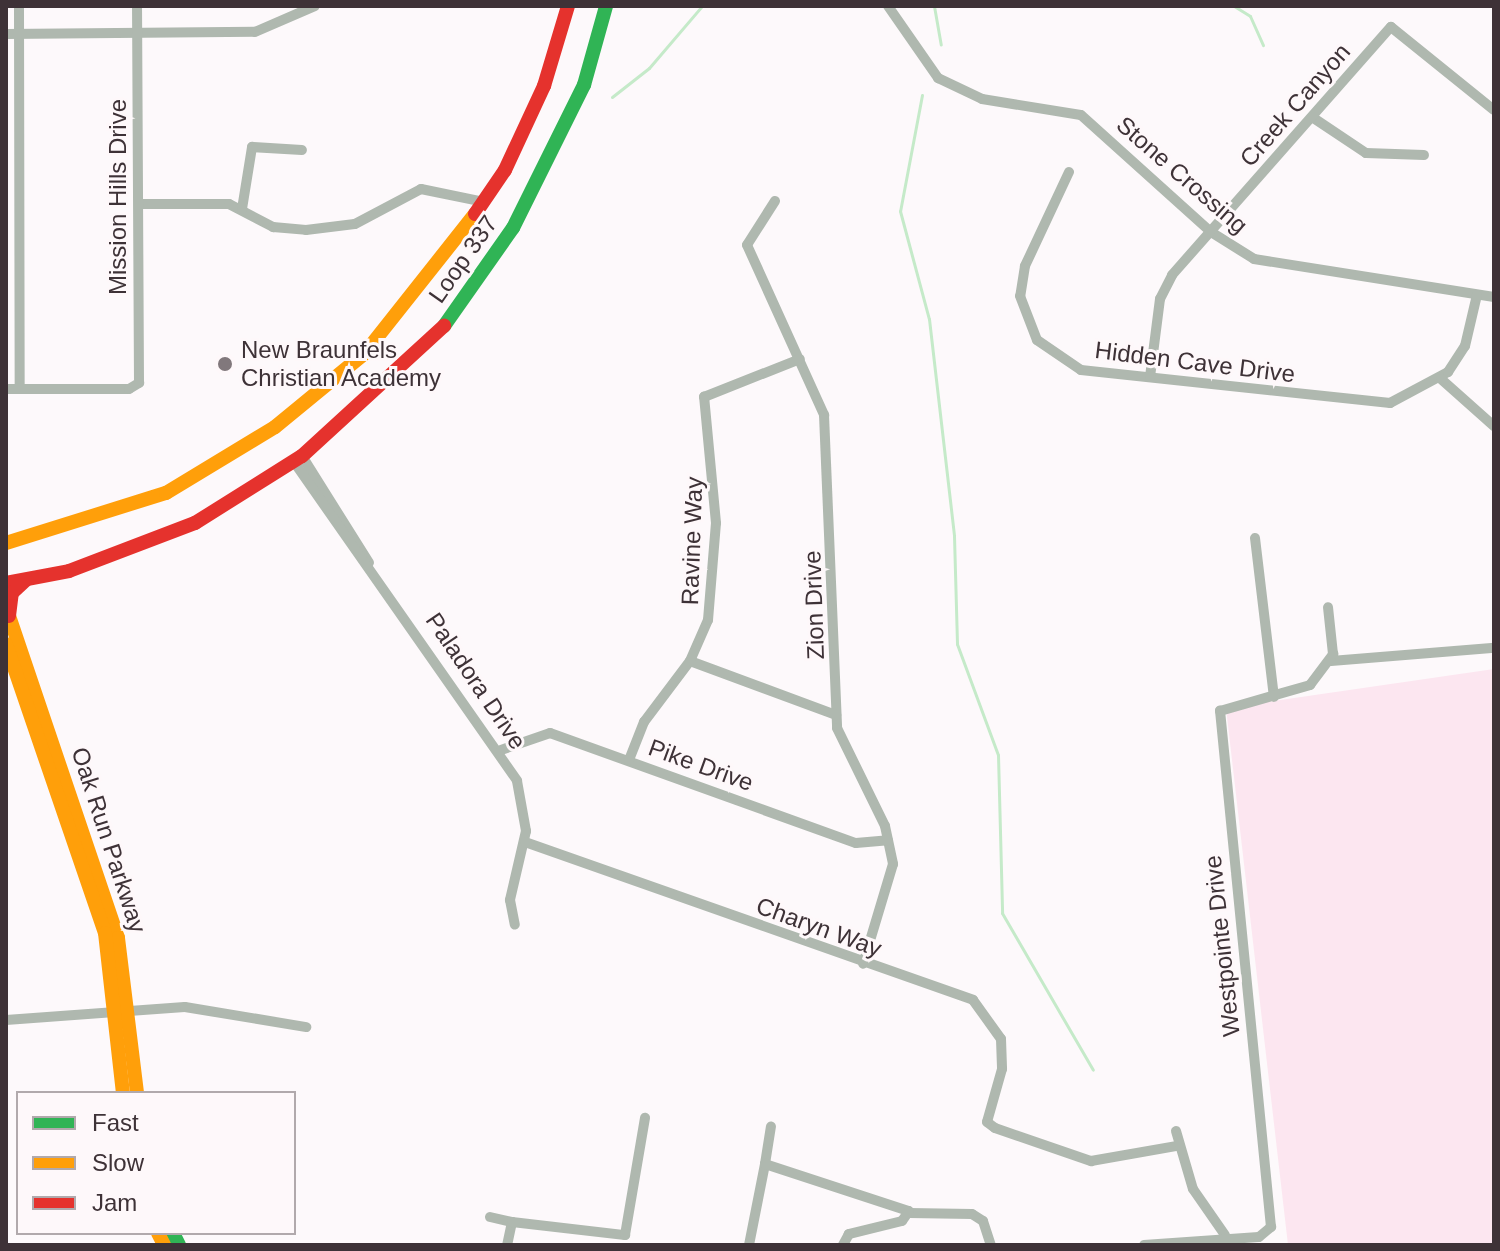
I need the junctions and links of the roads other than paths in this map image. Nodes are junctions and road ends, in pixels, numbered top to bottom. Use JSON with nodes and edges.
{"nodes":[{"id":1,"x":19,"y":6,"type":"edge"},
{"id":2,"x":137,"y":6,"type":"edge"},
{"id":3,"x":315,"y":6,"type":"edge"},
{"id":4,"x":568,"y":6,"type":"edge"},
{"id":5,"x":606,"y":6,"type":"edge"},
{"id":6,"x":888,"y":6,"type":"edge"},
{"id":7,"x":6,"y":34,"type":"edge"},
{"id":8,"x":19,"y":34,"type":"junction"},
{"id":9,"x":137,"y":34,"type":"junction"},
{"id":10,"x":1494,"y":110,"type":"edge"},
{"id":11,"x":1312,"y":117,"type":"junction"},
{"id":12,"x":302,"y":150,"type":"dead end"},
{"id":13,"x":1424,"y":155,"type":"dead end"},
{"id":14,"x":1069,"y":172,"type":"dead end"},
{"id":15,"x":775,"y":201,"type":"dead end"},
{"id":16,"x":484,"y":202,"type":"junction"},
{"id":17,"x":139,"y":204,"type":"junction"},
{"id":18,"x":242,"y":209,"type":"junction"},
{"id":19,"x":1211,"y":232,"type":"junction"},
{"id":20,"x":1477,"y":295,"type":"junction"},
{"id":21,"x":1494,"y":297,"type":"edge"},
{"id":22,"x":800,"y":359,"type":"junction"},
{"id":23,"x":1150,"y":377,"type":"junction"},
{"id":24,"x":1441,"y":379,"type":"junction"},
{"id":25,"x":328,"y":386,"type":"junction"},
{"id":26,"x":20,"y":388,"type":"junction"},
{"id":27,"x":6,"y":389,"type":"edge"},
{"id":28,"x":1494,"y":426,"type":"edge"},
{"id":29,"x":298,"y":459,"type":"junction"},
{"id":30,"x":1255,"y":538,"type":"dead end"},
{"id":31,"x":6,"y":543,"type":"edge"},
{"id":32,"x":6,"y":554,"type":"edge"},
{"id":33,"x":30,"y":578,"type":"junction"},
{"id":34,"x":6,"y":583,"type":"edge"},
{"id":35,"x":1328,"y":607,"type":"dead end"},
{"id":36,"x":8,"y":612,"type":"edge"},
{"id":37,"x":6,"y":644,"type":"edge"},
{"id":38,"x":1494,"y":648,"type":"edge"},
{"id":39,"x":690,"y":661,"type":"junction"},
{"id":40,"x":1331,"y":661,"type":"junction"},
{"id":41,"x":1274,"y":697,"type":"junction"},
{"id":42,"x":836,"y":715,"type":"junction"},
{"id":43,"x":501,"y":750,"type":"junction"},
{"id":44,"x":629,"y":760,"type":"junction"},
{"id":45,"x":888,"y":840,"type":"junction"},
{"id":46,"x":525,"y":842,"type":"junction"},
{"id":47,"x":515,"y":925,"type":"dead end"},
{"id":48,"x":863,"y":964,"type":"junction"},
{"id":49,"x":122,"y":1008,"type":"junction"},
{"id":50,"x":6,"y":1020,"type":"edge"},
{"id":51,"x":306,"y":1027,"type":"dead end"},
{"id":52,"x":123,"y":1091,"type":"edge"},
{"id":53,"x":137,"y":1091,"type":"edge"},
{"id":54,"x":645,"y":1118,"type":"dead end"},
{"id":55,"x":771,"y":1126,"type":"dead end"},
{"id":56,"x":1176,"y":1131,"type":"dead end"},
{"id":57,"x":1176,"y":1146,"type":"junction"},
{"id":58,"x":765,"y":1164,"type":"junction"},
{"id":59,"x":909,"y":1213,"type":"junction"},
{"id":60,"x":490,"y":1217,"type":"dead end"},
{"id":61,"x":512,"y":1222,"type":"junction"},
{"id":62,"x":1225,"y":1235,"type":"junction"},
{"id":63,"x":507,"y":1245,"type":"edge"},
{"id":64,"x":749,"y":1245,"type":"edge"},
{"id":65,"x":843,"y":1245,"type":"edge"},
{"id":66,"x":991,"y":1245,"type":"edge"},
{"id":67,"x":1144,"y":1245,"type":"edge"}],
"edges":[{"from":1,"to":8,"type":"street"},
{"from":2,"to":9,"type":"street","name":"Mission Hills Drive"},
{"from":3,"to":9,"type":"street"},
{"from":4,"to":16,"type":"main road","name":"Loop 337"},
{"from":5,"to":29,"type":"main road","name":"Loop 337"},
{"from":6,"to":19,"type":"street","name":"Stone Crossing"},
{"from":7,"to":8,"type":"street"},
{"from":8,"to":9,"type":"street"},
{"from":8,"to":26,"type":"street"},
{"from":9,"to":17,"type":"street","name":"Mission Hills Drive"},
{"from":10,"to":11,"type":"street","name":"Creek Canyon"},
{"from":11,"to":13,"type":"street"},
{"from":11,"to":19,"type":"street","name":"Creek Canyon"},
{"from":12,"to":18,"type":"street"},
{"from":14,"to":23,"type":"street","name":"Hidden Cave Drive"},
{"from":15,"to":22,"type":"street","name":"Zion Drive"},
{"from":16,"to":18,"type":"street"},
{"from":16,"to":25,"type":"main road","name":"Loop 337"},
{"from":17,"to":18,"type":"street"},
{"from":17,"to":26,"type":"street","name":"Mission Hills Drive"},
{"from":19,"to":20,"type":"street","name":"Stone Crossing"},
{"from":19,"to":23,"type":"street","name":"Creek Canyon"},
{"from":20,"to":21,"type":"street","name":"Stone Crossing"},
{"from":20,"to":24,"type":"street","name":"Hidden Cave Drive"},
{"from":22,"to":39,"type":"street","name":"Ravine Way"},
{"from":22,"to":42,"type":"street","name":"Zion Drive"},
{"from":23,"to":24,"type":"street","name":"Hidden Cave Drive"},
{"from":24,"to":28,"type":"street"},
{"from":25,"to":31,"type":"main road","name":"Loop 337"},
{"from":25,"to":32,"type":"main road"},
{"from":26,"to":27,"type":"street"},
{"from":29,"to":33,"type":"main road","name":"Loop 337"},
{"from":29,"to":43,"type":"street","name":"Paladora Drive"},
{"from":30,"to":41,"type":"street"},
{"from":33,"to":34,"type":"main road","name":"Loop 337"},
{"from":33,"to":36,"type":"main road"},
{"from":35,"to":40,"type":"street"},
{"from":36,"to":49,"type":"main road","name":"Oak Run Parkway"},
{"from":37,"to":49,"type":"main road","name":"Oak Run Parkway"},
{"from":38,"to":40,"type":"street"},
{"from":39,"to":42,"type":"street"},
{"from":39,"to":44,"type":"street","name":"Ravine Way"},
{"from":40,"to":41,"type":"street","name":"Westpointe Drive"},
{"from":41,"to":62,"type":"street","name":"Westpointe Drive"},
{"from":42,"to":45,"type":"street","name":"Zion Drive"},
{"from":43,"to":44,"type":"street","name":"Pike Drive"},
{"from":43,"to":46,"type":"street","name":"Paladora Drive"},
{"from":44,"to":45,"type":"street","name":"Pike Drive"},
{"from":45,"to":48,"type":"street","name":"Zion Drive"},
{"from":46,"to":47,"type":"street","name":"Paladora Drive"},
{"from":46,"to":48,"type":"street","name":"Charyn Way"},
{"from":48,"to":57,"type":"street","name":"Charyn Way"},
{"from":49,"to":50,"type":"street"},
{"from":49,"to":51,"type":"street"},
{"from":49,"to":52,"type":"main road","name":"Oak Run Parkway"},
{"from":49,"to":53,"type":"main road","name":"Oak Run Parkway"},
{"from":54,"to":61,"type":"street"},
{"from":55,"to":58,"type":"street"},
{"from":56,"to":57,"type":"street"},
{"from":57,"to":62,"type":"street"},
{"from":58,"to":59,"type":"street"},
{"from":58,"to":64,"type":"street"},
{"from":59,"to":65,"type":"street"},
{"from":59,"to":66,"type":"street"},
{"from":60,"to":61,"type":"street"},
{"from":61,"to":63,"type":"street"},
{"from":62,"to":67,"type":"street","name":"Westpointe Drive"}]}
